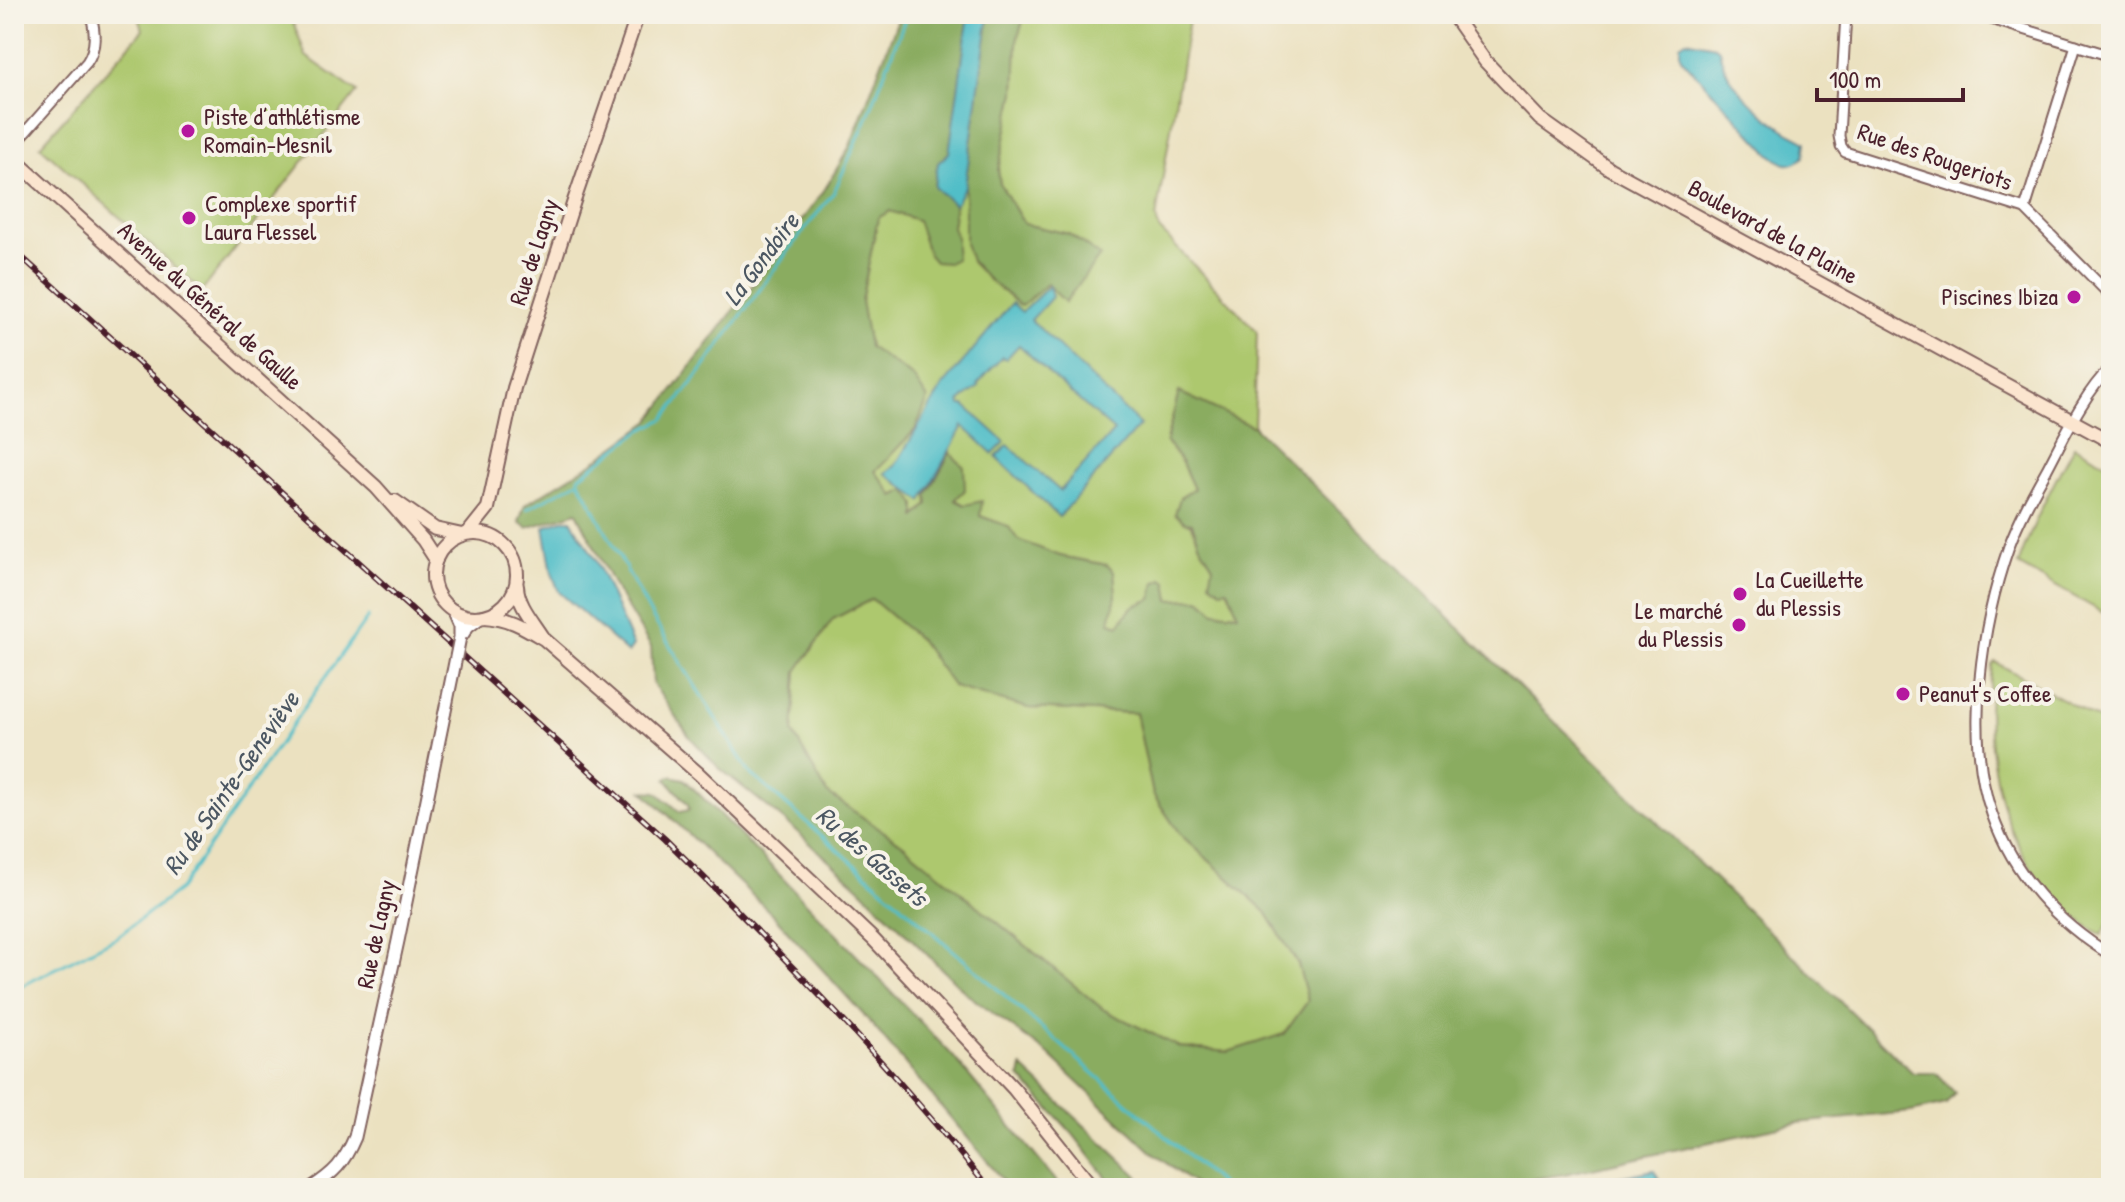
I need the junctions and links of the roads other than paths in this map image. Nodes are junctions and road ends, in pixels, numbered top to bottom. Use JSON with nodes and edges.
{"nodes":[{"id":1,"x":91,"y":14,"type":"edge"},
{"id":2,"x":638,"y":14,"type":"edge"},
{"id":3,"x":1452,"y":14,"type":"edge"},
{"id":4,"x":1846,"y":14,"type":"edge"},
{"id":5,"x":1975,"y":14,"type":"edge"},
{"id":6,"x":2076,"y":45,"type":"junction"},
{"id":7,"x":2111,"y":56,"type":"edge"},
{"id":8,"x":14,"y":145,"type":"edge"},
{"id":9,"x":14,"y":159,"type":"edge"},
{"id":10,"x":2025,"y":209,"type":"junction"},
{"id":11,"x":2111,"y":296,"type":"edge"},
{"id":12,"x":2111,"y":367,"type":"edge"},
{"id":13,"x":2073,"y":421,"type":"junction"},
{"id":14,"x":2111,"y":442,"type":"edge"},
{"id":15,"x":376,"y":487,"type":"junction"},
{"id":16,"x":488,"y":508,"type":"junction"},
{"id":17,"x":465,"y":534,"type":"junction"},
{"id":18,"x":498,"y":539,"type":"junction"},
{"id":19,"x":436,"y":560,"type":"junction"},
{"id":20,"x":517,"y":583,"type":"junction"},
{"id":21,"x":453,"y":610,"type":"junction"},
{"id":22,"x":482,"y":616,"type":"junction"},
{"id":23,"x":460,"y":637,"type":"junction"},
{"id":24,"x":544,"y":639,"type":"junction"},
{"id":25,"x":2110,"y":952,"type":"edge"},
{"id":26,"x":311,"y":1188,"type":"edge"},
{"id":27,"x":1093,"y":1188,"type":"edge"}],
"edges":[{"from":1,"to":8,"type":"street"},
{"from":2,"to":16,"type":"main road","name":"Rue de Lagny"},
{"from":3,"to":13,"type":"main road","name":"Boulevard de la Plaine"},
{"from":4,"to":10,"type":"street","name":"Rue des Rougeriots"},
{"from":5,"to":6,"type":"street"},
{"from":6,"to":7,"type":"street"},
{"from":6,"to":10,"type":"street"},
{"from":9,"to":15,"type":"main road","name":"Avenue du Général de Gaulle"},
{"from":10,"to":11,"type":"street","name":"Rue des Rougeriots"},
{"from":12,"to":13,"type":"street"},
{"from":13,"to":14,"type":"main road","name":"Boulevard de la Plaine"},
{"from":13,"to":25,"type":"street"},
{"from":15,"to":17,"type":"main road","name":"Avenue du Général de Gaulle"},
{"from":15,"to":19,"type":"main road","name":"Avenue du Général de Gaulle"},
{"from":16,"to":17,"type":"main road","name":"Rue de Lagny"},
{"from":16,"to":18,"type":"main road"},
{"from":17,"to":18,"type":"main road"},
{"from":17,"to":19,"type":"main road"},
{"from":18,"to":20,"type":"main road"},
{"from":19,"to":21,"type":"main road"},
{"from":20,"to":22,"type":"main road"},
{"from":20,"to":24,"type":"main road"},
{"from":21,"to":22,"type":"main road"},
{"from":21,"to":23,"type":"street"},
{"from":22,"to":23,"type":"street"},
{"from":22,"to":24,"type":"main road"},
{"from":23,"to":26,"type":"street","name":"Rue de Lagny","bridge":true},
{"from":24,"to":27,"type":"main road"}]}
